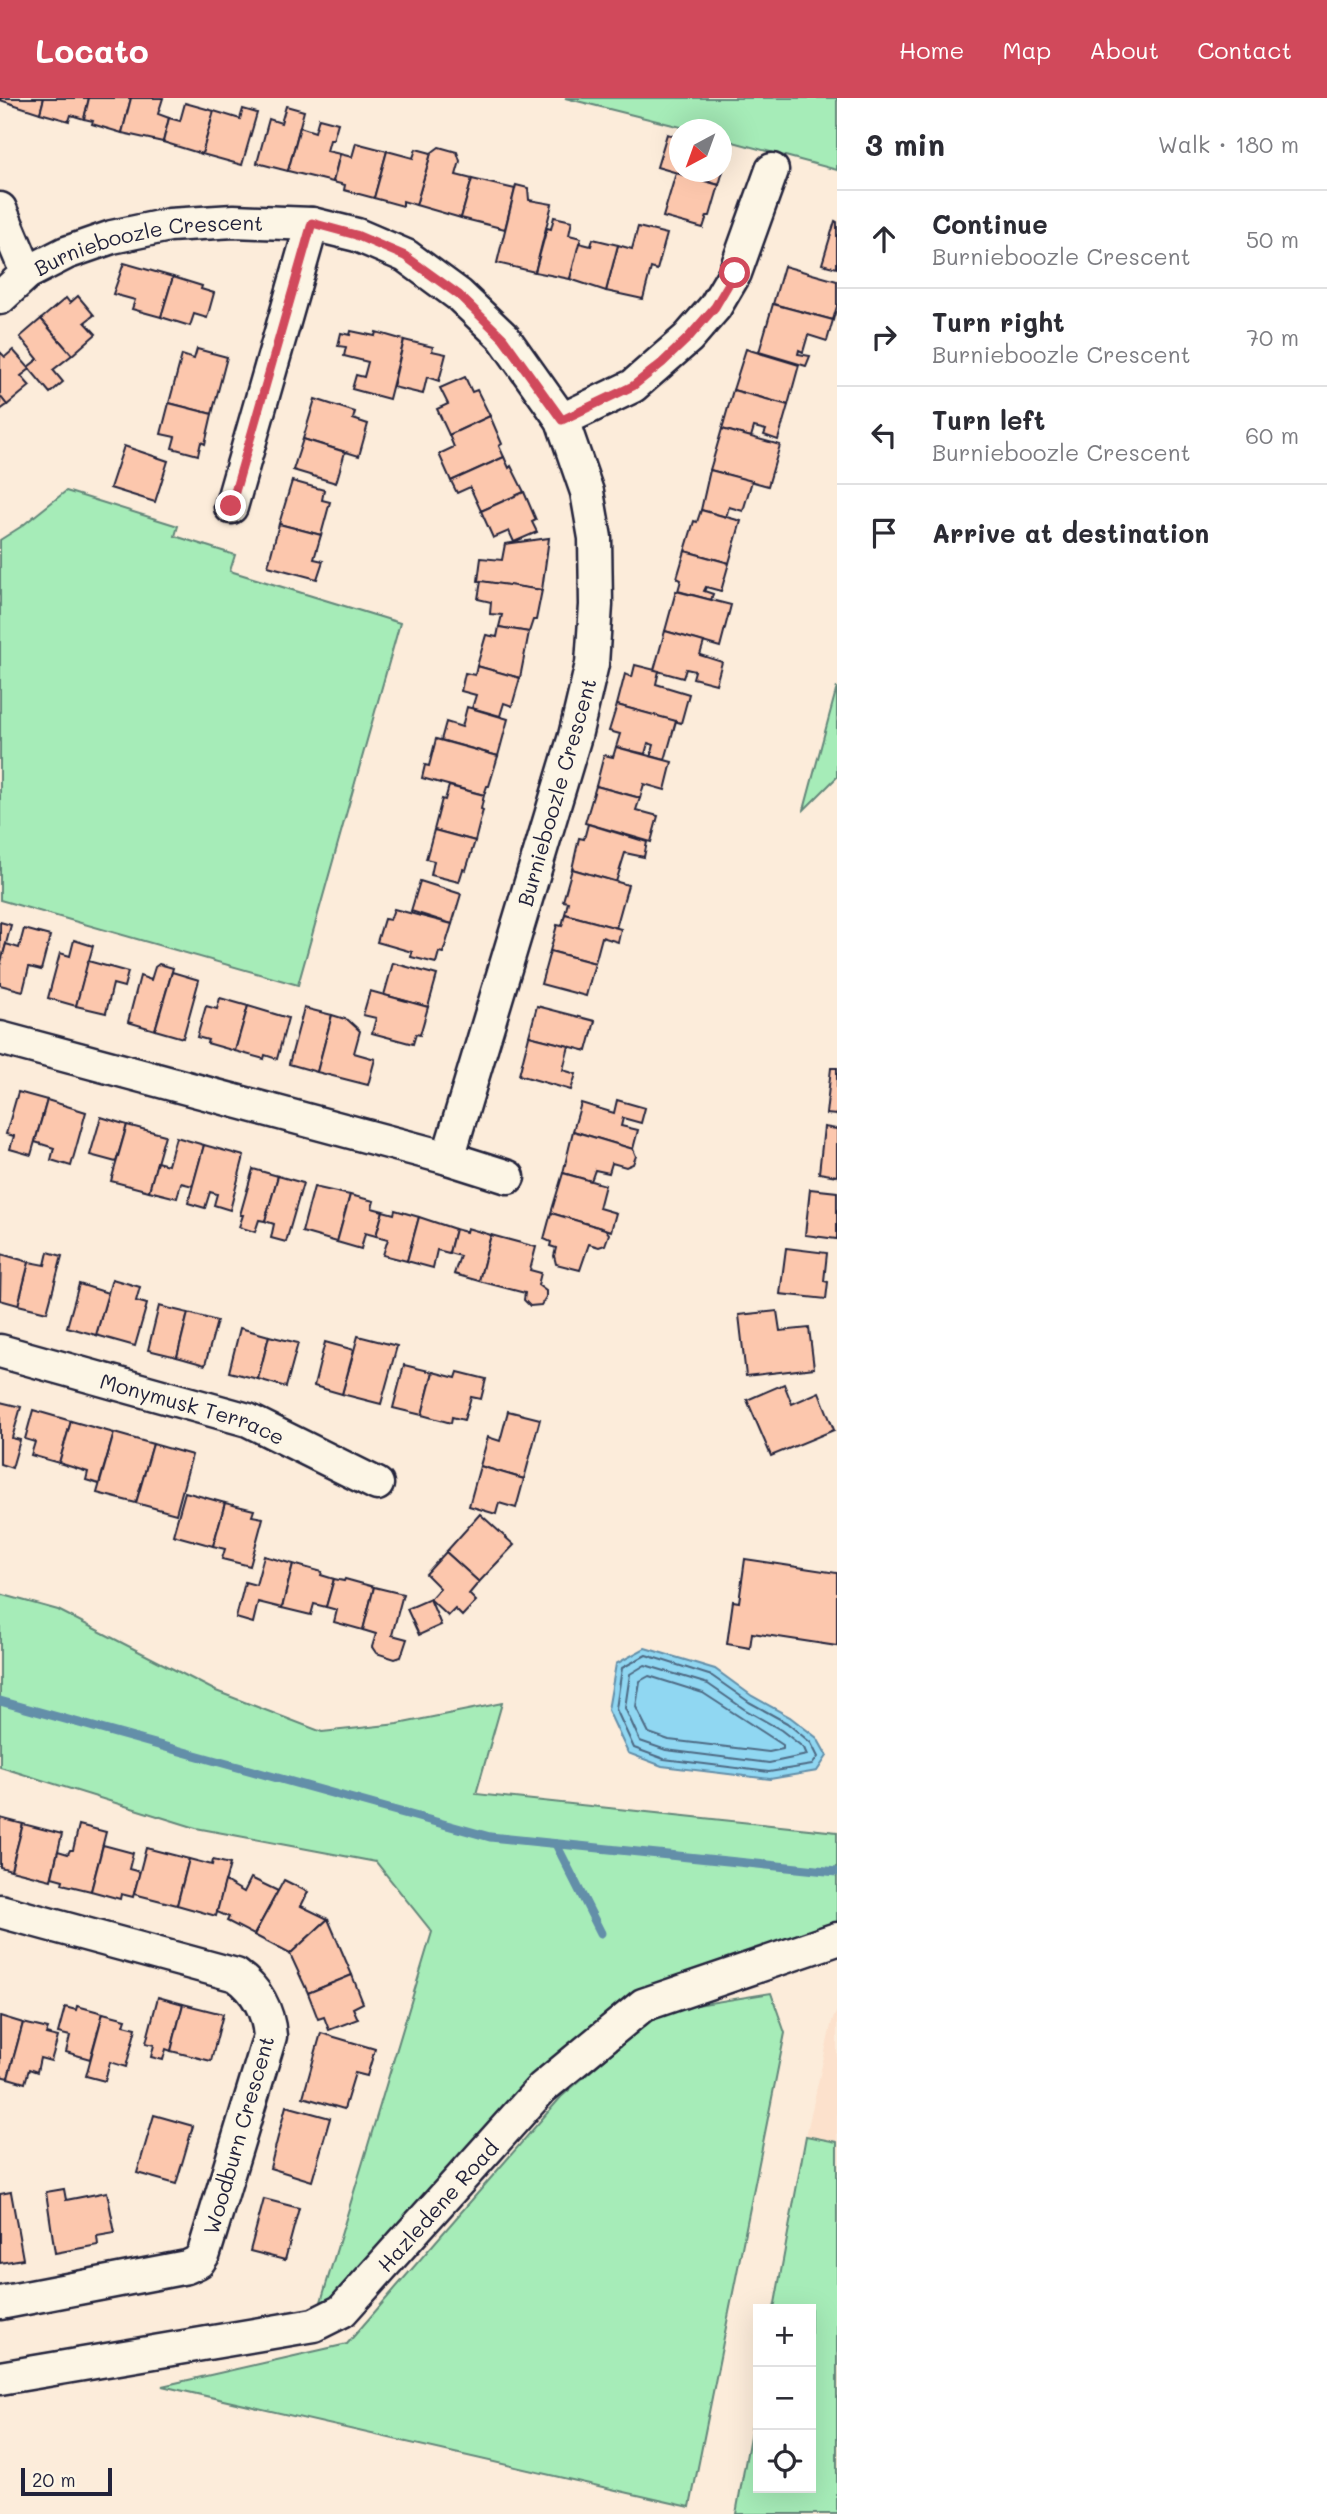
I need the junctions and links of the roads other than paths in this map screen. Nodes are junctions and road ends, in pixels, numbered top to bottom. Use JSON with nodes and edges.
{"nodes":[{"id":1,"x":772,"y":170,"type":"dead end"},
{"id":2,"x":0,"y":209,"type":"edge"},
{"id":3,"x":312,"y":223,"type":"junction"},
{"id":4,"x":27,"y":273,"type":"junction"},
{"id":5,"x":0,"y":298,"type":"edge"},
{"id":6,"x":562,"y":420,"type":"junction"},
{"id":7,"x":231,"y":506,"type":"dead end"},
{"id":8,"x":0,"y":1038,"type":"edge"},
{"id":9,"x":448,"y":1158,"type":"junction"},
{"id":10,"x":508,"y":1177,"type":"dead end"},
{"id":11,"x":0,"y":1350,"type":"edge"},
{"id":12,"x":377,"y":1484,"type":"dead end"},
{"id":13,"x":0,"y":1911,"type":"edge"},
{"id":14,"x":837,"y":1939,"type":"edge"},
{"id":15,"x":0,"y":2303,"type":"edge"},
{"id":16,"x":0,"y":2378,"type":"edge"}],
"edges":[{"from":1,"to":6,"type":"street"},
{"from":2,"to":4,"type":"street"},
{"from":3,"to":4,"type":"street","name":"Burnieboozle Crescent"},
{"from":3,"to":6,"type":"street","name":"Burnieboozle Crescent"},
{"from":3,"to":7,"type":"street"},
{"from":4,"to":5,"type":"street","name":"Burnieboozle Crescent"},
{"from":6,"to":9,"type":"street","name":"Burnieboozle Crescent"},
{"from":8,"to":9,"type":"street"},
{"from":9,"to":10,"type":"street"},
{"from":11,"to":12,"type":"street","name":"Monymusk Terrace"},
{"from":13,"to":15,"type":"street","name":"Woodburn Crescent"},
{"from":14,"to":16,"type":"street","name":"Hazledene Road"}]}
